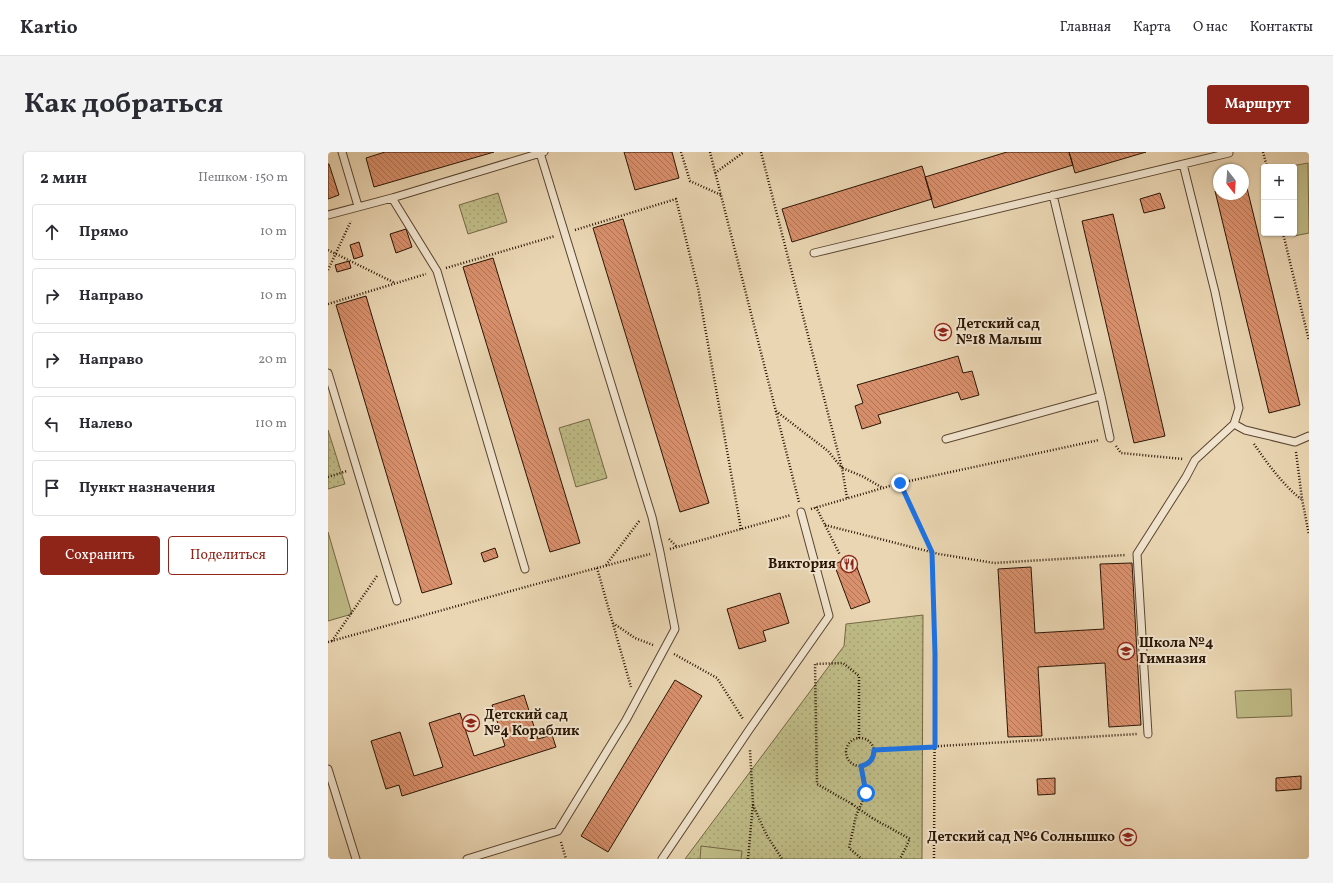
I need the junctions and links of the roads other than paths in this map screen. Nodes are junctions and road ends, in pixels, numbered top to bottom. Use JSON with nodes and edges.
{"nodes":[{"id":1,"x":342,"y":152,"type":"edge"},
{"id":2,"x":1229,"y":152,"type":"edge"},
{"id":3,"x":1235,"y":152,"type":"edge"},
{"id":4,"x":542,"y":153,"type":"edge"},
{"id":5,"x":1183,"y":164,"type":"junction"},
{"id":6,"x":1053,"y":195,"type":"junction"},
{"id":7,"x":392,"y":198,"type":"junction"},
{"id":8,"x":358,"y":206,"type":"junction"},
{"id":9,"x":328,"y":215,"type":"edge"},
{"id":10,"x":814,"y":253,"type":"dead end"},
{"id":11,"x":328,"y":373,"type":"edge"},
{"id":12,"x":1101,"y":396,"type":"junction"},
{"id":13,"x":1234,"y":424,"type":"junction"},
{"id":14,"x":1309,"y":436,"type":"edge"},
{"id":15,"x":1110,"y":438,"type":"road end"},
{"id":16,"x":946,"y":439,"type":"dead end"},
{"id":17,"x":801,"y":512,"type":"road end"},
{"id":18,"x":525,"y":569,"type":"dead end"},
{"id":19,"x":397,"y":601,"type":"dead end"},
{"id":20,"x":1148,"y":734,"type":"road end"},
{"id":21,"x":328,"y":769,"type":"edge"},
{"id":22,"x":356,"y":859,"type":"edge"},
{"id":23,"x":467,"y":859,"type":"edge"},
{"id":24,"x":662,"y":859,"type":"edge"}],
"edges":[{"from":1,"to":8,"type":"lane"},
{"from":2,"to":3,"type":"lane"},
{"from":2,"to":5,"type":"lane"},
{"from":4,"to":7,"type":"lane"},
{"from":4,"to":23,"type":"lane"},
{"from":5,"to":6,"type":"lane"},
{"from":5,"to":13,"type":"lane"},
{"from":6,"to":10,"type":"lane"},
{"from":6,"to":12,"type":"lane"},
{"from":7,"to":8,"type":"lane"},
{"from":7,"to":18,"type":"lane"},
{"from":8,"to":9,"type":"lane"},
{"from":11,"to":19,"type":"lane"},
{"from":12,"to":15,"type":"lane"},
{"from":12,"to":16,"type":"lane"},
{"from":13,"to":14,"type":"lane"},
{"from":13,"to":20,"type":"lane"},
{"from":17,"to":24,"type":"lane"},
{"from":21,"to":22,"type":"lane"}]}
